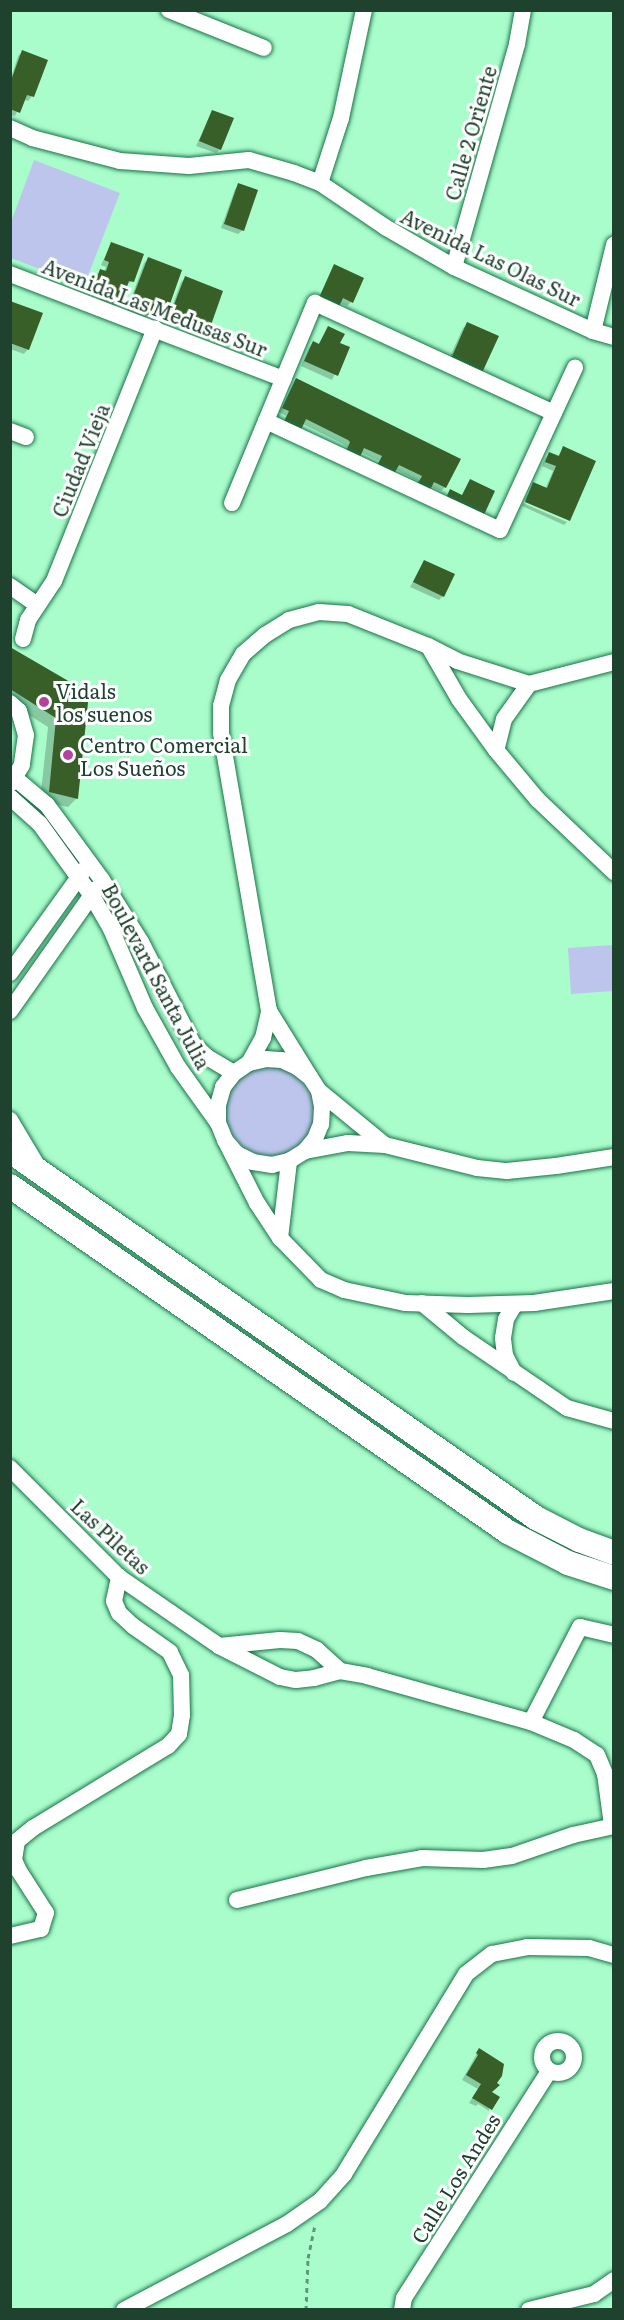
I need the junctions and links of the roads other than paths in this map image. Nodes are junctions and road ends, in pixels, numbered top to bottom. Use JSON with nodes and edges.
{"nodes":[{"id":1,"x":169,"y":10,"type":"edge"},
{"id":2,"x":364,"y":10,"type":"edge"},
{"id":3,"x":523,"y":10,"type":"edge"},
{"id":4,"x":264,"y":48,"type":"dead end"},
{"id":5,"x":10,"y":128,"type":"edge"},
{"id":6,"x":320,"y":183,"type":"junction"},
{"id":7,"x":614,"y":245,"type":"edge"},
{"id":8,"x":454,"y":267,"type":"junction"},
{"id":9,"x":10,"y":274,"type":"edge"},
{"id":10,"x":155,"y":327,"type":"junction"},
{"id":11,"x":593,"y":330,"type":"junction"},
{"id":12,"x":614,"y":337,"type":"edge"},
{"id":13,"x":575,"y":368,"type":"dead end"},
{"id":14,"x":284,"y":379,"type":"junction"},
{"id":15,"x":554,"y":413,"type":"junction"},
{"id":16,"x":266,"y":421,"type":"junction"},
{"id":17,"x":232,"y":503,"type":"dead end"},
{"id":18,"x":10,"y":586,"type":"edge"},
{"id":19,"x":37,"y":605,"type":"junction"},
{"id":20,"x":23,"y":639,"type":"dead end"},
{"id":21,"x":428,"y":646,"type":"junction"},
{"id":22,"x":614,"y":662,"type":"edge"},
{"id":23,"x":529,"y":684,"type":"junction"},
{"id":24,"x":10,"y":703,"type":"edge"},
{"id":25,"x":496,"y":750,"type":"junction"},
{"id":26,"x":12,"y":779,"type":"edge"},
{"id":27,"x":10,"y":797,"type":"edge"},
{"id":28,"x":90,"y":863,"type":"junction"},
{"id":29,"x":614,"y":872,"type":"edge"},
{"id":30,"x":79,"y":876,"type":"junction"},
{"id":31,"x":102,"y":880,"type":"junction"},
{"id":32,"x":92,"y":896,"type":"junction"},
{"id":33,"x":10,"y":973,"type":"edge"},
{"id":34,"x":10,"y":1011,"type":"edge"},
{"id":35,"x":269,"y":1011,"type":"junction"},
{"id":36,"x":249,"y":1063,"type":"junction"},
{"id":37,"x":234,"y":1073,"type":"junction"},
{"id":38,"x":314,"y":1084,"type":"junction"},
{"id":39,"x":10,"y":1120,"type":"edge"},
{"id":40,"x":218,"y":1123,"type":"junction"},
{"id":41,"x":225,"y":1140,"type":"junction"},
{"id":42,"x":385,"y":1145,"type":"junction"},
{"id":43,"x":10,"y":1151,"type":"edge"},
{"id":44,"x":305,"y":1151,"type":"junction"},
{"id":45,"x":614,"y":1157,"type":"edge"},
{"id":46,"x":290,"y":1161,"type":"junction"},
{"id":47,"x":43,"y":1175,"type":"junction"},
{"id":48,"x":10,"y":1186,"type":"edge"},
{"id":49,"x":280,"y":1238,"type":"junction"},
{"id":50,"x":614,"y":1291,"type":"edge"},
{"id":51,"x":422,"y":1303,"type":"junction"},
{"id":52,"x":515,"y":1304,"type":"junction"},
{"id":53,"x":514,"y":1374,"type":"junction"},
{"id":54,"x":614,"y":1421,"type":"edge"},
{"id":55,"x":10,"y":1468,"type":"edge"},
{"id":56,"x":614,"y":1553,"type":"edge"},
{"id":57,"x":119,"y":1577,"type":"junction"},
{"id":58,"x":614,"y":1578,"type":"edge"},
{"id":59,"x":614,"y":1635,"type":"edge"},
{"id":60,"x":219,"y":1646,"type":"junction"},
{"id":61,"x":340,"y":1671,"type":"junction"},
{"id":62,"x":531,"y":1722,"type":"junction"},
{"id":63,"x":613,"y":1825,"type":"edge"},
{"id":64,"x":12,"y":1850,"type":"edge"},
{"id":65,"x":237,"y":1900,"type":"dead end"},
{"id":66,"x":10,"y":1936,"type":"edge"},
{"id":67,"x":614,"y":1954,"type":"edge"},
{"id":68,"x":549,"y":2071,"type":"dead end"},
{"id":69,"x":614,"y":2280,"type":"edge"},
{"id":70,"x":124,"y":2310,"type":"edge"},
{"id":71,"x":402,"y":2310,"type":"edge"},
{"id":72,"x":529,"y":2310,"type":"edge"}],
"edges":[{"from":1,"to":4,"type":"street"},
{"from":2,"to":6,"type":"street"},
{"from":3,"to":8,"type":"street","name":"Calle 2 Oriente"},
{"from":5,"to":6,"type":"street","name":"Avenida Las Olas Sur"},
{"from":6,"to":8,"type":"street","name":"Avenida Las Olas Sur"},
{"from":7,"to":11,"type":"street"},
{"from":8,"to":11,"type":"street","name":"Avenida Las Olas Sur"},
{"from":9,"to":10,"type":"street","name":"Avenida Las Medusas Sur"},
{"from":10,"to":14,"type":"street","name":"Avenida Las Medusas Sur"},
{"from":10,"to":19,"type":"street","name":"Ciudad Vieja"},
{"from":11,"to":12,"type":"street","name":"Avenida Las Olas Sur"},
{"from":13,"to":15,"type":"street"},
{"from":14,"to":15,"type":"street"},
{"from":14,"to":16,"type":"street"},
{"from":15,"to":16,"type":"street"},
{"from":16,"to":17,"type":"street"},
{"from":18,"to":19,"type":"street"},
{"from":19,"to":20,"type":"street","name":"Ciudad Vieja"},
{"from":21,"to":23,"type":"street"},
{"from":21,"to":25,"type":"street"},
{"from":21,"to":35,"type":"street"},
{"from":22,"to":23,"type":"street"},
{"from":23,"to":25,"type":"street"},
{"from":24,"to":26,"type":"street"},
{"from":25,"to":29,"type":"street"},
{"from":26,"to":28,"type":"street"},
{"from":27,"to":30,"type":"street","name":"Boulevard Santa Julia"},
{"from":28,"to":30,"type":"street"},
{"from":28,"to":31,"type":"street"},
{"from":30,"to":32,"type":"street","name":"Boulevard Santa Julia"},
{"from":30,"to":33,"type":"street"},
{"from":31,"to":32,"type":"street"},
{"from":31,"to":37,"type":"street"},
{"from":32,"to":34,"type":"street"},
{"from":32,"to":40,"type":"street","name":"Boulevard Santa Julia"},
{"from":35,"to":36,"type":"street"},
{"from":35,"to":38,"type":"street"},
{"from":36,"to":37,"type":"street"},
{"from":36,"to":38,"type":"street"},
{"from":37,"to":40,"type":"street"},
{"from":38,"to":42,"type":"street"},
{"from":38,"to":44,"type":"street"},
{"from":39,"to":47,"type":"street"},
{"from":40,"to":41,"type":"street"},
{"from":41,"to":46,"type":"street"},
{"from":41,"to":49,"type":"street"},
{"from":42,"to":44,"type":"street"},
{"from":42,"to":45,"type":"street"},
{"from":43,"to":47,"type":"highway"},
{"from":44,"to":46,"type":"street"},
{"from":46,"to":49,"type":"street"},
{"from":47,"to":56,"type":"highway"},
{"from":48,"to":58,"type":"highway"},
{"from":49,"to":51,"type":"street"},
{"from":50,"to":52,"type":"street"},
{"from":51,"to":52,"type":"street"},
{"from":51,"to":53,"type":"street"},
{"from":52,"to":53,"type":"street"},
{"from":53,"to":54,"type":"street"},
{"from":55,"to":57,"type":"street","name":"Las Piletas"},
{"from":57,"to":60,"type":"street","name":"Las Piletas"},
{"from":57,"to":64,"type":"street"},
{"from":59,"to":62,"type":"street"},
{"from":60,"to":61,"type":"street","name":"Las Piletas"},
{"from":60,"to":61,"type":"street","name":"Las Piletas"},
{"from":61,"to":62,"type":"street","name":"Las Piletas"},
{"from":62,"to":63,"type":"street","name":"Las Piletas"},
{"from":63,"to":65,"type":"street"},
{"from":64,"to":66,"type":"street"},
{"from":67,"to":70,"type":"street"},
{"from":68,"to":71,"type":"street","name":"Calle Los Andes"},
{"from":69,"to":72,"type":"street"}]}
